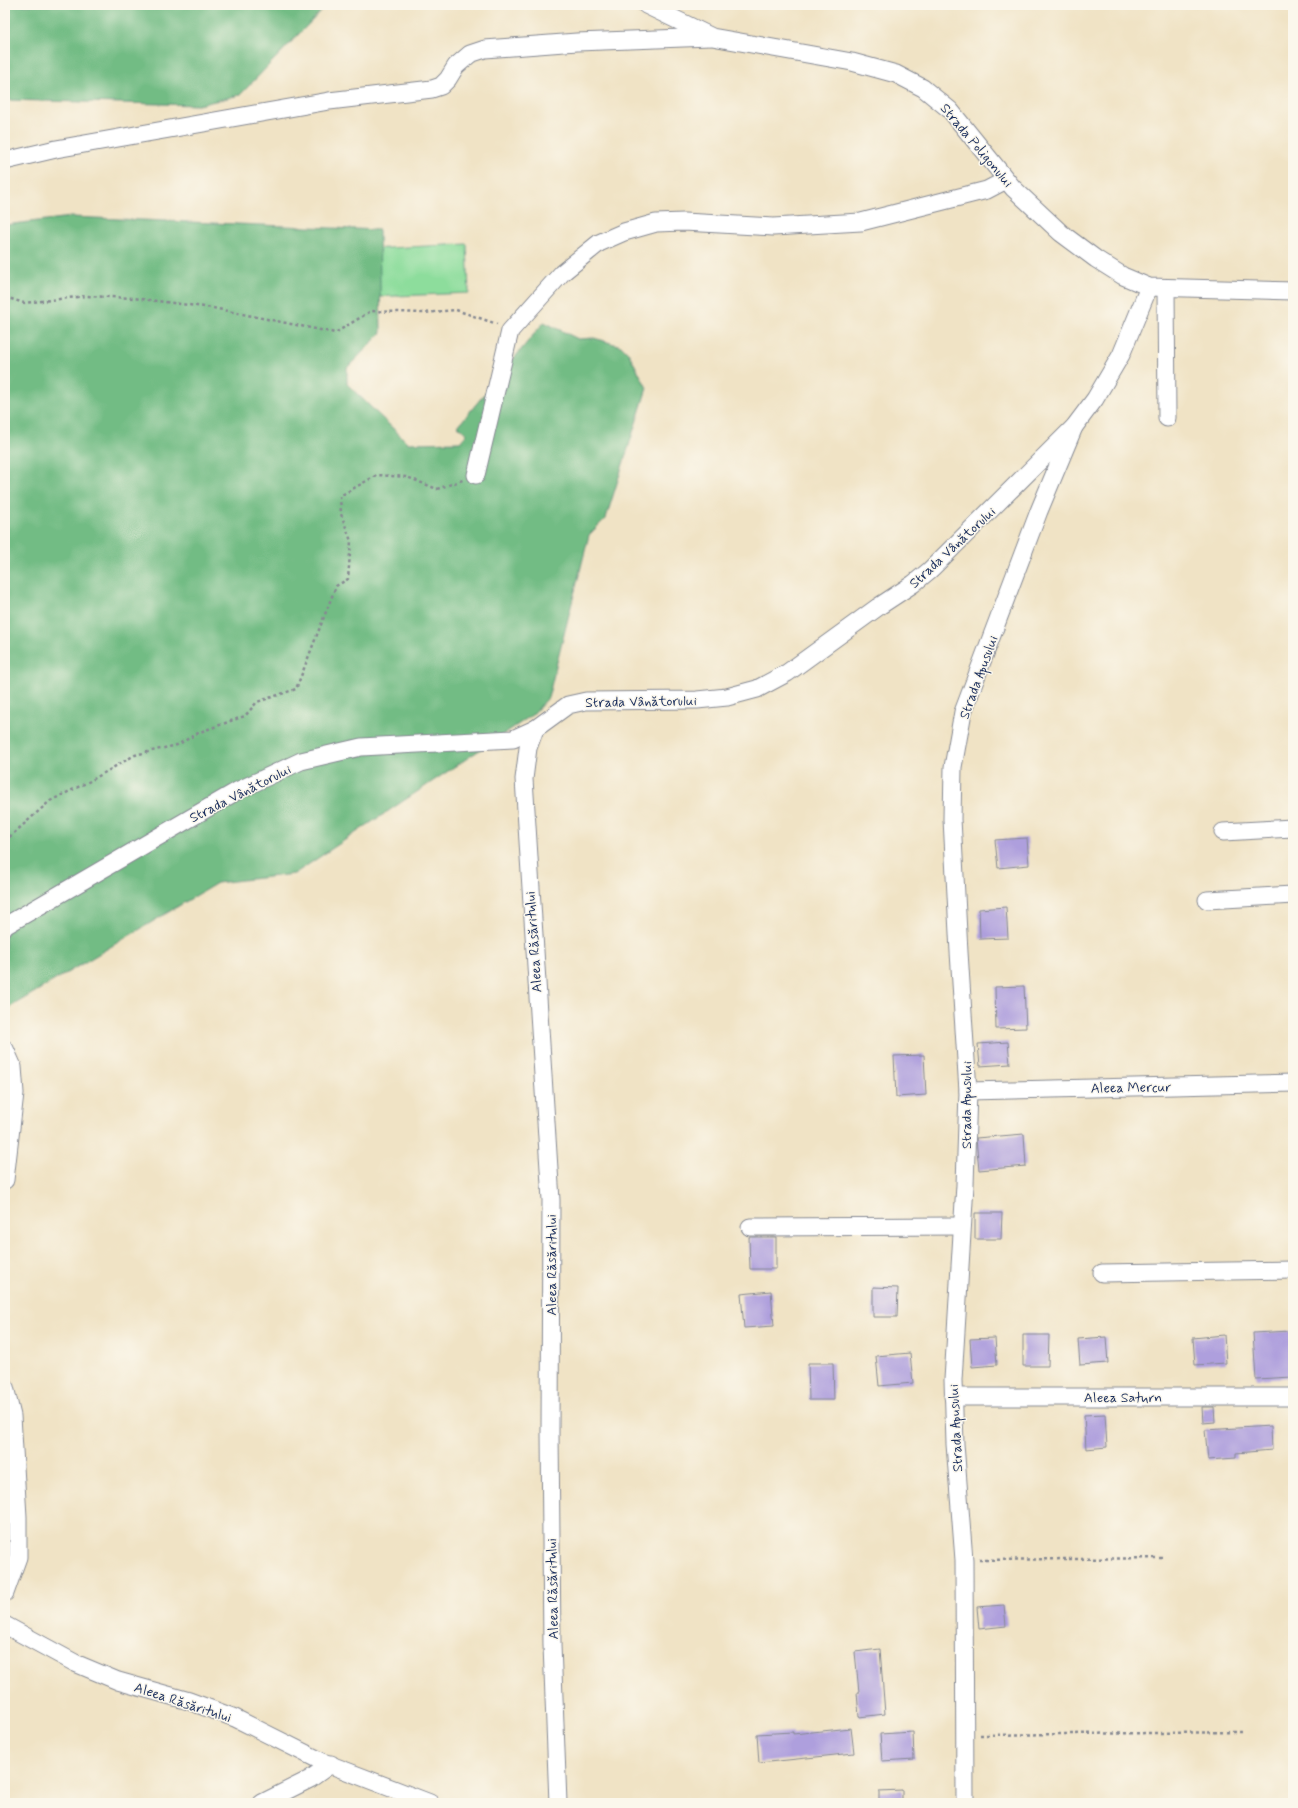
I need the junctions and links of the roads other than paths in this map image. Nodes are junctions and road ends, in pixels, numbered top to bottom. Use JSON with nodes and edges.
{"nodes":[{"id":1,"x":646,"y":5,"type":"edge"},
{"id":2,"x":712,"y":37,"type":"junction"},
{"id":3,"x":5,"y":161,"type":"edge"},
{"id":4,"x":1006,"y":180,"type":"junction"},
{"id":5,"x":1149,"y":287,"type":"junction"},
{"id":6,"x":1166,"y":288,"type":"junction"},
{"id":7,"x":1293,"y":291,"type":"edge"},
{"id":8,"x":1167,"y":418,"type":"dead end"},
{"id":9,"x":1074,"y":427,"type":"junction"},
{"id":10,"x":476,"y":475,"type":"road end"},
{"id":11,"x":535,"y":729,"type":"junction"},
{"id":12,"x":1293,"y":828,"type":"edge"},
{"id":13,"x":1223,"y":832,"type":"dead end"},
{"id":14,"x":1293,"y":895,"type":"edge"},
{"id":15,"x":1207,"y":900,"type":"dead end"},
{"id":16,"x":5,"y":926,"type":"edge"},
{"id":17,"x":5,"y":1049,"type":"edge"},
{"id":18,"x":1293,"y":1083,"type":"edge"},
{"id":19,"x":968,"y":1091,"type":"junction"},
{"id":20,"x":5,"y":1180,"type":"edge"},
{"id":21,"x":962,"y":1226,"type":"junction"},
{"id":22,"x":750,"y":1227,"type":"dead end"},
{"id":23,"x":1293,"y":1270,"type":"edge"},
{"id":24,"x":1102,"y":1273,"type":"dead end"},
{"id":25,"x":5,"y":1387,"type":"edge"},
{"id":26,"x":953,"y":1397,"type":"junction"},
{"id":27,"x":1293,"y":1397,"type":"edge"},
{"id":28,"x":5,"y":1593,"type":"edge"},
{"id":29,"x":5,"y":1625,"type":"edge"},
{"id":30,"x":330,"y":1764,"type":"junction"},
{"id":31,"x":262,"y":1803,"type":"edge"},
{"id":32,"x":430,"y":1803,"type":"edge"},
{"id":33,"x":558,"y":1803,"type":"edge"},
{"id":34,"x":965,"y":1803,"type":"edge"}],
"edges":[{"from":1,"to":2,"type":"street","name":"Strada Poligonului"},
{"from":2,"to":3,"type":"street"},
{"from":2,"to":4,"type":"street","name":"Strada Poligonului"},
{"from":4,"to":5,"type":"street","name":"Strada Poligonului"},
{"from":4,"to":10,"type":"street"},
{"from":5,"to":6,"type":"street","name":"Strada Poligonului"},
{"from":5,"to":9,"type":"street","name":"Strada Vânătorului"},
{"from":6,"to":7,"type":"street","name":"Strada Poligonului"},
{"from":6,"to":8,"type":"street"},
{"from":9,"to":11,"type":"street","name":"Strada Vânătorului"},
{"from":9,"to":19,"type":"street","name":"Strada Apusului"},
{"from":11,"to":16,"type":"street","name":"Strada Vânătorului"},
{"from":11,"to":33,"type":"street","name":"Aleea Răsăritului"},
{"from":12,"to":13,"type":"street"},
{"from":14,"to":15,"type":"street"},
{"from":17,"to":20,"type":"street"},
{"from":18,"to":19,"type":"street","name":"Aleea Mercur"},
{"from":19,"to":21,"type":"street","name":"Strada Apusului"},
{"from":21,"to":22,"type":"street"},
{"from":21,"to":26,"type":"street","name":"Strada Apusului"},
{"from":23,"to":24,"type":"street"},
{"from":25,"to":28,"type":"street"},
{"from":26,"to":27,"type":"street","name":"Aleea Saturn"},
{"from":26,"to":34,"type":"street","name":"Strada Apusului"},
{"from":29,"to":30,"type":"street","name":"Aleea Răsăritului"},
{"from":30,"to":31,"type":"street"},
{"from":30,"to":32,"type":"street","name":"Aleea Răsăritului"}]}
